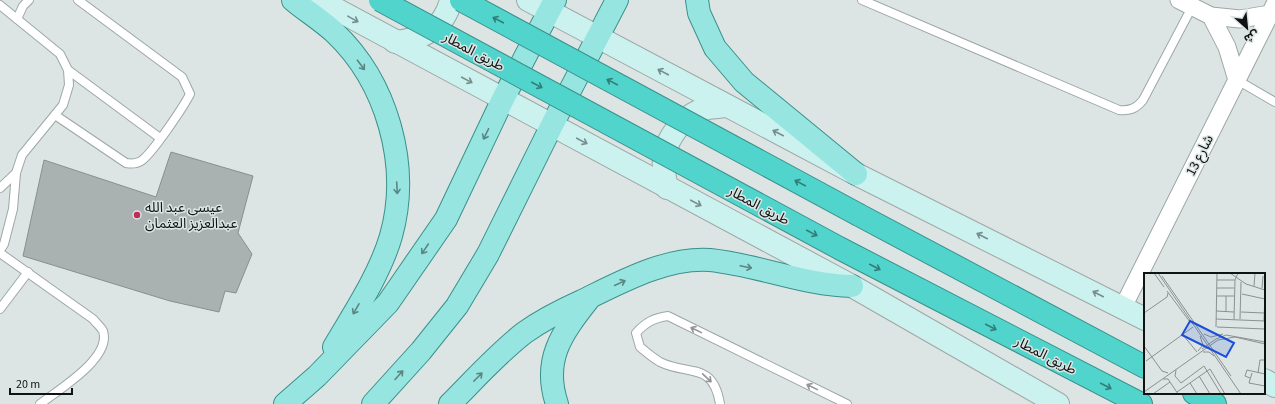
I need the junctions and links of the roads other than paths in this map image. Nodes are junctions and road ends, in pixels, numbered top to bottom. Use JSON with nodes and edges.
{"nodes":[{"id":1,"x":29,"y":0,"type":"edge"},
{"id":2,"x":78,"y":0,"type":"edge"},
{"id":3,"x":293,"y":0,"type":"edge"},
{"id":4,"x":318,"y":0,"type":"edge"},
{"id":5,"x":380,"y":0,"type":"edge"},
{"id":6,"x":451,"y":0,"type":"edge"},
{"id":7,"x":461,"y":0,"type":"edge"},
{"id":8,"x":528,"y":0,"type":"edge"},
{"id":9,"x":617,"y":0,"type":"edge"},
{"id":10,"x":697,"y":0,"type":"edge"},
{"id":11,"x":862,"y":0,"type":"edge"},
{"id":12,"x":1185,"y":3,"type":"edge"},
{"id":13,"x":0,"y":5,"type":"edge"},
{"id":14,"x":553,"y":6,"type":"edge"},
{"id":15,"x":1272,"y":9,"type":"edge"},
{"id":16,"x":1211,"y":16,"type":"junction"},
{"id":17,"x":17,"y":19,"type":"junction"},
{"id":18,"x":598,"y":37,"type":"junction"},
{"id":19,"x":395,"y":42,"type":"junction"},
{"id":20,"x":68,"y":70,"type":"junction"},
{"id":21,"x":1237,"y":80,"type":"junction"},
{"id":22,"x":503,"y":99,"type":"junction"},
{"id":23,"x":1275,"y":102,"type":"edge"},
{"id":24,"x":727,"y":106,"type":"junction"},
{"id":25,"x":55,"y":115,"type":"junction"},
{"id":26,"x":552,"y":125,"type":"junction"},
{"id":27,"x":160,"y":138,"type":"junction"},
{"id":28,"x":16,"y":173,"type":"junction"},
{"id":29,"x":856,"y":174,"type":"junction"},
{"id":30,"x":0,"y":188,"type":"edge"},
{"id":31,"x":668,"y":188,"type":"junction"},
{"id":32,"x":0,"y":251,"type":"edge"},
{"id":33,"x":28,"y":272,"type":"junction"},
{"id":34,"x":852,"y":286,"type":"junction"},
{"id":35,"x":590,"y":296,"type":"junction"},
{"id":36,"x":1123,"y":307,"type":"junction"},
{"id":37,"x":0,"y":309,"type":"edge"},
{"id":38,"x":1144,"y":318,"type":"edge"},
{"id":39,"x":1144,"y":366,"type":"edge"},
{"id":40,"x":317,"y":376,"type":"junction"},
{"id":41,"x":1265,"y":381,"type":"edge"},
{"id":42,"x":1275,"y":386,"type":"edge"},
{"id":43,"x":1196,"y":394,"type":"edge"},
{"id":44,"x":40,"y":404,"type":"edge"},
{"id":45,"x":285,"y":404,"type":"edge"},
{"id":46,"x":373,"y":404,"type":"edge"},
{"id":47,"x":450,"y":404,"type":"edge"},
{"id":48,"x":557,"y":404,"type":"edge"},
{"id":49,"x":720,"y":404,"type":"edge"},
{"id":50,"x":848,"y":404,"type":"edge"},
{"id":51,"x":1058,"y":404,"type":"edge"},
{"id":52,"x":1141,"y":404,"type":"edge"},
{"id":53,"x":1215,"y":404,"type":"edge"}],
"edges":[{"from":1,"to":17,"type":"lane"},
{"from":2,"to":27,"type":"lane"},
{"from":3,"to":40,"type":"main road","one_way":true},
{"from":4,"to":19,"type":"main road","name":"طريق المطار","one_way":true},
{"from":5,"to":52,"type":"highway","name":"طريق المطار","one_way":true,"bridge":true},
{"from":6,"to":19,"type":"main road"},
{"from":39,"to":7,"type":"highway","one_way":true,"bridge":true},
{"from":8,"to":14,"type":"main road"},
{"from":9,"to":18,"type":"main road"},
{"from":10,"to":29,"type":"main road"},
{"from":11,"to":12,"type":"lane"},
{"from":12,"to":16,"type":"street"},
{"from":13,"to":17,"type":"lane"},
{"from":14,"to":18,"type":"main road"},
{"from":14,"to":22,"type":"main road"},
{"from":15,"to":16,"type":"street"},
{"from":15,"to":21,"type":"street","name":"شارع 13"},
{"from":16,"to":21,"type":"street"},
{"from":17,"to":20,"type":"lane"},
{"from":24,"to":18,"type":"main road","one_way":true},
{"from":18,"to":26,"type":"main road"},
{"from":19,"to":22,"type":"main road","name":"طريق المطار","one_way":true},
{"from":20,"to":25,"type":"lane"},
{"from":20,"to":27,"type":"lane"},
{"from":21,"to":23,"type":"lane"},
{"from":21,"to":36,"type":"street","name":"شارع 13"},
{"from":22,"to":26,"type":"main road","name":"طريق المطار"},
{"from":22,"to":40,"type":"main road","one_way":true},
{"from":29,"to":24,"type":"main road","one_way":true},
{"from":24,"to":31,"type":"main road"},
{"from":25,"to":27,"type":"lane"},
{"from":25,"to":28,"type":"lane"},
{"from":26,"to":31,"type":"main road","name":"طريق المطار","one_way":true},
{"from":46,"to":26,"type":"main road","one_way":true},
{"from":28,"to":30,"type":"lane"},
{"from":28,"to":32,"type":"lane"},
{"from":36,"to":29,"type":"main road","one_way":true},
{"from":31,"to":34,"type":"main road","name":"طريق المطار","one_way":true},
{"from":32,"to":33,"type":"lane"},
{"from":33,"to":37,"type":"lane"},
{"from":33,"to":44,"type":"lane"},
{"from":35,"to":34,"type":"main road","one_way":true},
{"from":34,"to":51,"type":"main road","name":"طريق المطار"},
{"from":47,"to":35,"type":"main road","one_way":true},
{"from":35,"to":48,"type":"main road"},
{"from":36,"to":38,"type":"main road"},
{"from":40,"to":45,"type":"main road"},
{"from":41,"to":42,"type":"main road"},
{"from":43,"to":53,"type":"highway"},
{"from":50,"to":49,"type":"lane","one_way":true}]}
